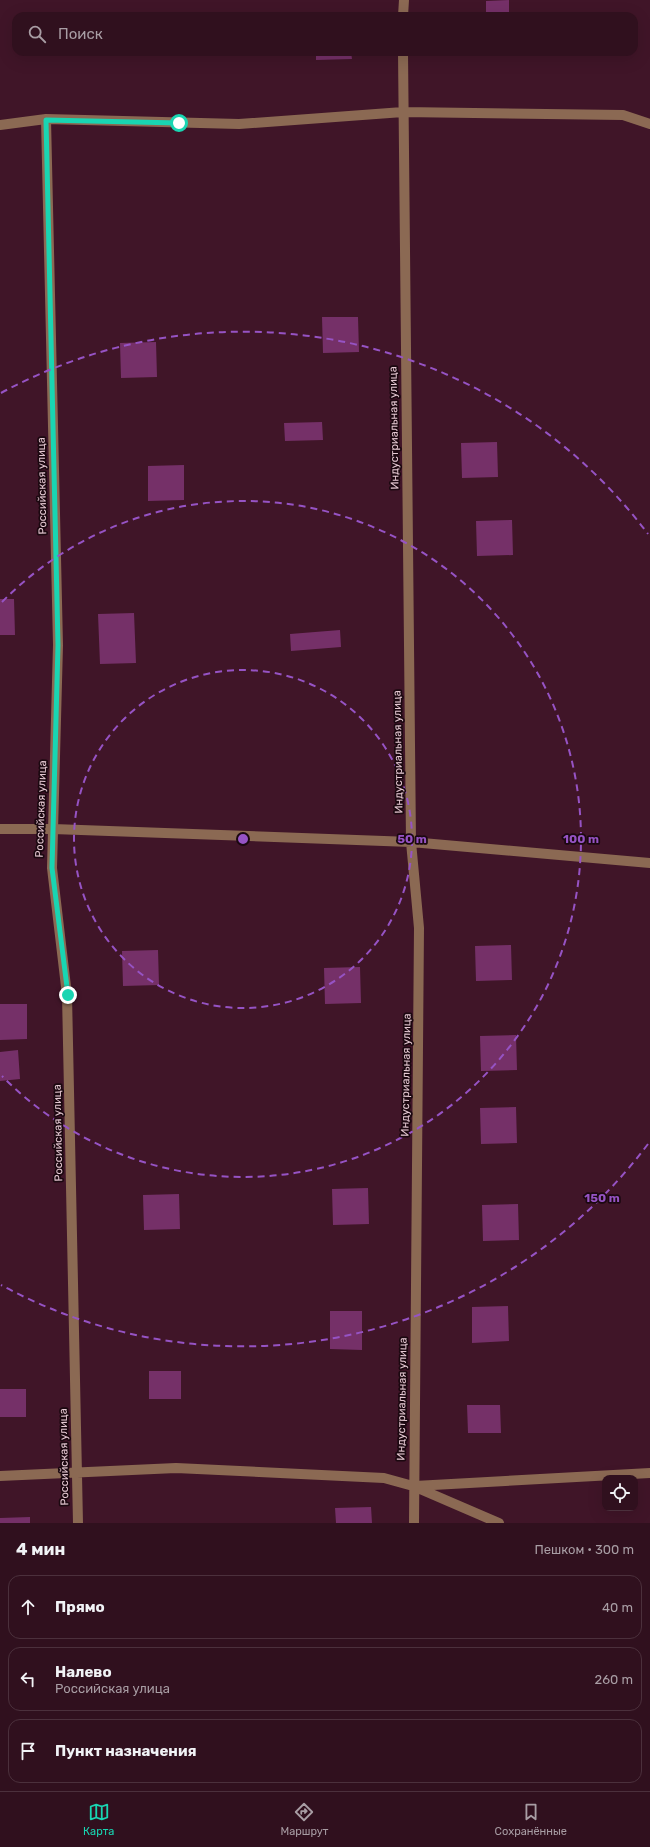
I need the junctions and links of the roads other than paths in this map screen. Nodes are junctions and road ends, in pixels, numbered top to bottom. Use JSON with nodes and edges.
{"nodes":[{"id":1,"x":404,"y":0,"type":"edge"},
{"id":2,"x":404,"y":12,"type":"edge"},
{"id":3,"x":403,"y":56,"type":"edge"},
{"id":4,"x":403,"y":112,"type":"junction"},
{"id":5,"x":46,"y":120,"type":"junction"},
{"id":6,"x":650,"y":124,"type":"edge"},
{"id":7,"x":0,"y":125,"type":"edge"},
{"id":8,"x":0,"y":829,"type":"edge"},
{"id":9,"x":53,"y":829,"type":"junction"},
{"id":10,"x":411,"y":842,"type":"junction"},
{"id":11,"x":650,"y":863,"type":"edge"},
{"id":12,"x":77,"y":1473,"type":"junction"},
{"id":13,"x":650,"y":1473,"type":"edge"},
{"id":14,"x":0,"y":1476,"type":"edge"},
{"id":15,"x":413,"y":1486,"type":"junction"},
{"id":16,"x":78,"y":1523,"type":"edge"},
{"id":17,"x":414,"y":1523,"type":"edge"},
{"id":18,"x":499,"y":1523,"type":"edge"}],
"edges":[{"from":1,"to":2,"type":"street"},
{"from":3,"to":4,"type":"street","name":"Индустриальная улица"},
{"from":4,"to":5,"type":"street"},
{"from":4,"to":6,"type":"street"},
{"from":4,"to":10,"type":"street","name":"Индустриальная улица"},
{"from":5,"to":7,"type":"street"},
{"from":5,"to":9,"type":"street","name":"Российская улица"},
{"from":8,"to":9,"type":"street"},
{"from":9,"to":10,"type":"street"},
{"from":9,"to":12,"type":"street","name":"Российская улица"},
{"from":10,"to":11,"type":"street"},
{"from":10,"to":15,"type":"street","name":"Индустриальная улица"},
{"from":12,"to":14,"type":"street"},
{"from":12,"to":15,"type":"street"},
{"from":12,"to":16,"type":"street","name":"Российская улица"},
{"from":13,"to":15,"type":"street"},
{"from":15,"to":17,"type":"street","name":"Индустриальная улица"},
{"from":15,"to":18,"type":"street"}]}
